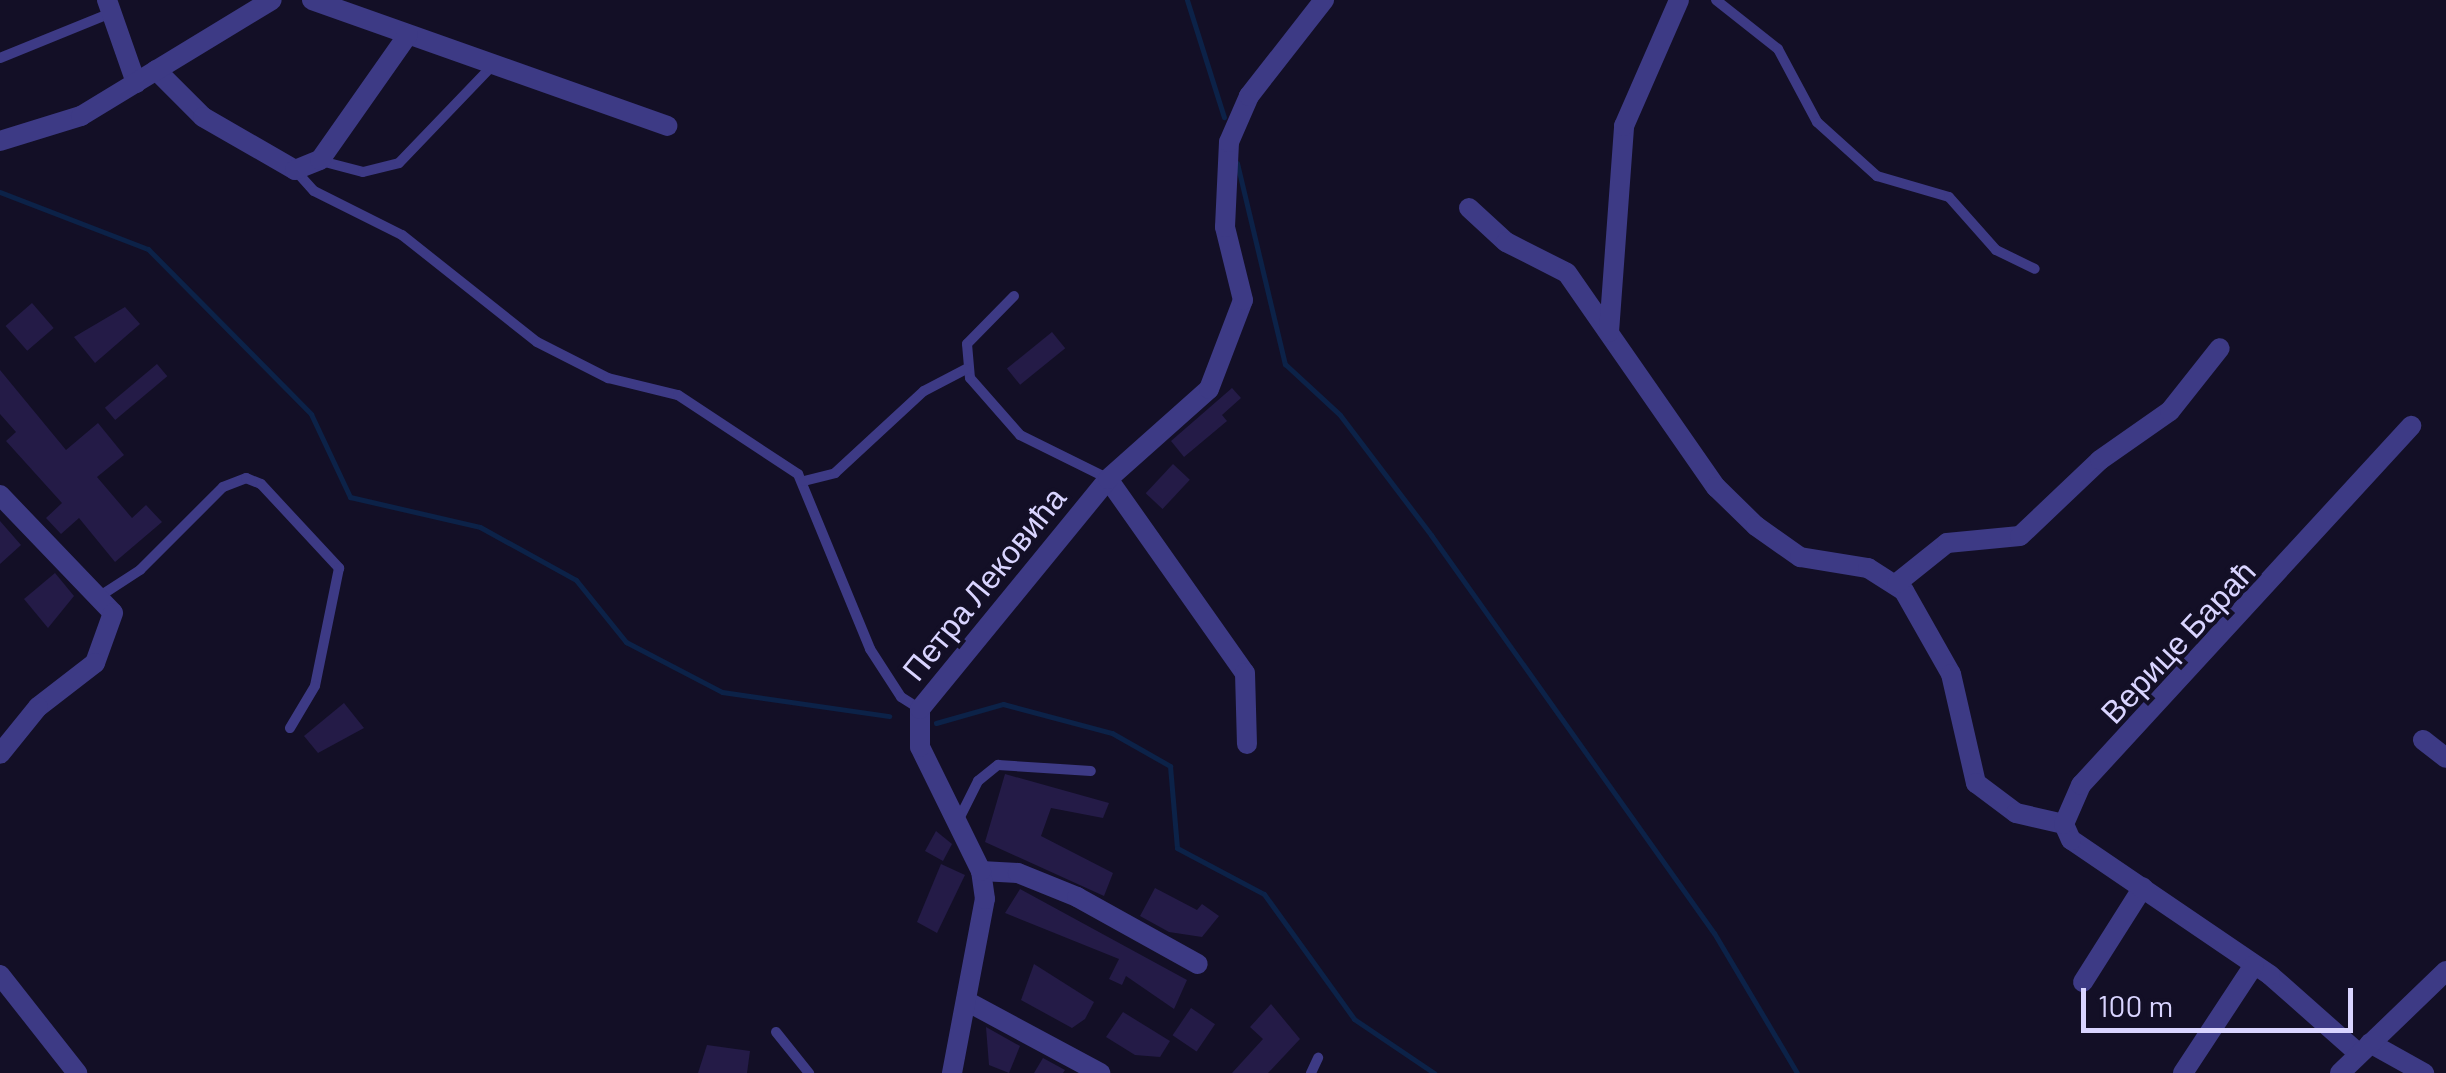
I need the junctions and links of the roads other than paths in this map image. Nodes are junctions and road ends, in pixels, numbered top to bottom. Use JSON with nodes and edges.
{"nodes":[{"id":1,"x":272,"y":0,"type":"edge"},
{"id":2,"x":312,"y":0,"type":"edge"},
{"id":3,"x":1324,"y":0,"type":"edge"},
{"id":4,"x":1679,"y":0,"type":"edge"},
{"id":5,"x":1716,"y":0,"type":"edge"},
{"id":6,"x":110,"y":6,"type":"edge"},
{"id":7,"x":408,"y":35,"type":"junction"},
{"id":8,"x":0,"y":58,"type":"edge"},
{"id":9,"x":493,"y":65,"type":"junction"},
{"id":10,"x":156,"y":70,"type":"junction"},
{"id":11,"x":136,"y":84,"type":"junction"},
{"id":12,"x":667,"y":126,"type":"dead end"},
{"id":13,"x":0,"y":141,"type":"edge"},
{"id":14,"x":320,"y":160,"type":"junction"},
{"id":15,"x":295,"y":170,"type":"junction"},
{"id":16,"x":1469,"y":208,"type":"dead end"},
{"id":17,"x":2035,"y":270,"type":"dead end"},
{"id":18,"x":1014,"y":296,"type":"dead end"},
{"id":19,"x":1609,"y":332,"type":"junction"},
{"id":20,"x":2220,"y":348,"type":"dead end"},
{"id":21,"x":966,"y":368,"type":"junction"},
{"id":22,"x":2411,"y":426,"type":"dead end"},
{"id":23,"x":1108,"y":479,"type":"junction"},
{"id":24,"x":804,"y":481,"type":"junction"},
{"id":25,"x":2,"y":500,"type":"edge"},
{"id":26,"x":1897,"y":583,"type":"junction"},
{"id":27,"x":100,"y":596,"type":"junction"},
{"id":28,"x":920,"y":709,"type":"junction"},
{"id":29,"x":290,"y":728,"type":"dead end"},
{"id":30,"x":2422,"y":740,"type":"dead end"},
{"id":31,"x":1247,"y":744,"type":"dead end"},
{"id":32,"x":0,"y":754,"type":"edge"},
{"id":33,"x":2446,"y":758,"type":"edge"},
{"id":34,"x":1091,"y":772,"type":"dead end"},
{"id":35,"x":957,"y":822,"type":"junction"},
{"id":36,"x":2064,"y":824,"type":"junction"},
{"id":37,"x":981,"y":870,"type":"junction"},
{"id":38,"x":2143,"y":887,"type":"junction"},
{"id":39,"x":1198,"y":964,"type":"dead end"},
{"id":40,"x":2254,"y":965,"type":"junction"},
{"id":41,"x":2445,"y":975,"type":"edge"},
{"id":42,"x":0,"y":976,"type":"edge"},
{"id":43,"x":2083,"y":982,"type":"dead end"},
{"id":44,"x":970,"y":1004,"type":"junction"},
{"id":45,"x":776,"y":1032,"type":"dead end"},
{"id":46,"x":2364,"y":1048,"type":"junction"},
{"id":47,"x":1318,"y":1058,"type":"dead end"},
{"id":48,"x":78,"y":1073,"type":"edge"},
{"id":49,"x":809,"y":1073,"type":"edge"},
{"id":50,"x":952,"y":1073,"type":"edge"},
{"id":51,"x":1100,"y":1073,"type":"edge"},
{"id":52,"x":1311,"y":1073,"type":"edge"},
{"id":53,"x":2183,"y":1073,"type":"edge"},
{"id":54,"x":2340,"y":1073,"type":"edge"},
{"id":55,"x":2424,"y":1073,"type":"edge"}],
"edges":[{"from":1,"to":10,"type":"street"},
{"from":2,"to":7,"type":"street"},
{"from":3,"to":23,"type":"street","name":"Петра Лековића"},
{"from":4,"to":19,"type":"street"},
{"from":5,"to":17,"type":"lane"},
{"from":6,"to":8,"type":"lane"},
{"from":6,"to":11,"type":"street"},
{"from":7,"to":9,"type":"street"},
{"from":7,"to":14,"type":"street"},
{"from":9,"to":12,"type":"street"},
{"from":9,"to":14,"type":"lane"},
{"from":10,"to":11,"type":"street"},
{"from":10,"to":15,"type":"street"},
{"from":11,"to":13,"type":"street"},
{"from":14,"to":15,"type":"street"},
{"from":15,"to":24,"type":"lane"},
{"from":16,"to":19,"type":"street"},
{"from":18,"to":21,"type":"lane"},
{"from":19,"to":26,"type":"street"},
{"from":20,"to":26,"type":"street"},
{"from":21,"to":23,"type":"lane","name":"Петра Лековића"},
{"from":21,"to":24,"type":"lane"},
{"from":22,"to":36,"type":"street","name":"Верице Бараћ"},
{"from":23,"to":28,"type":"street","name":"Петра Лековића"},
{"from":23,"to":31,"type":"street","name":"Петра Лековића"},
{"from":24,"to":28,"type":"lane"},
{"from":25,"to":27,"type":"street"},
{"from":26,"to":36,"type":"street"},
{"from":27,"to":29,"type":"lane"},
{"from":27,"to":32,"type":"street"},
{"from":28,"to":35,"type":"street","name":"Петра Лековића"},
{"from":30,"to":33,"type":"street"},
{"from":34,"to":35,"type":"lane"},
{"from":35,"to":37,"type":"street","name":"Петра Лековића"},
{"from":36,"to":38,"type":"street"},
{"from":37,"to":39,"type":"street"},
{"from":37,"to":44,"type":"street","name":"Петра Лековића"},
{"from":38,"to":40,"type":"street"},
{"from":38,"to":43,"type":"street"},
{"from":40,"to":46,"type":"street"},
{"from":40,"to":53,"type":"street"},
{"from":41,"to":46,"type":"street"},
{"from":42,"to":48,"type":"street"},
{"from":44,"to":50,"type":"street","name":"Петра Лековића"},
{"from":44,"to":51,"type":"street"},
{"from":45,"to":49,"type":"lane"},
{"from":46,"to":54,"type":"street"},
{"from":46,"to":55,"type":"street"},
{"from":47,"to":52,"type":"lane"}]}
